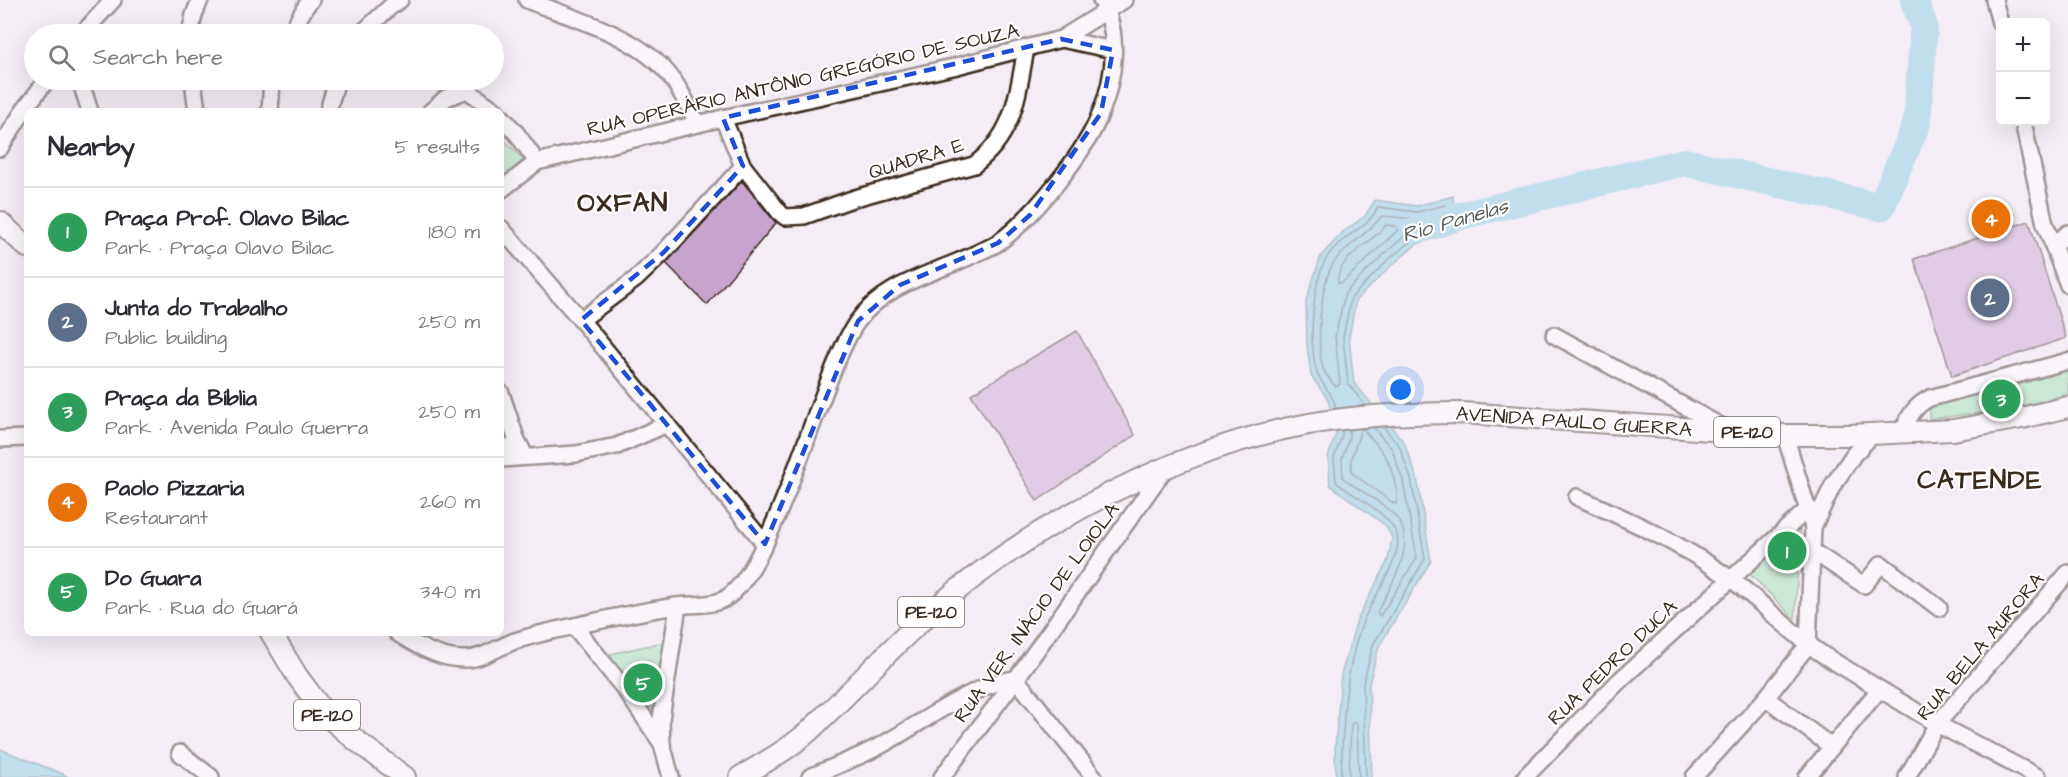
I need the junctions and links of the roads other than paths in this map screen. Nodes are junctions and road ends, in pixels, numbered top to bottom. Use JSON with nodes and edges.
{"nodes":[{"id":1,"x":113,"y":0,"type":"edge"},
{"id":2,"x":200,"y":0,"type":"edge"},
{"id":3,"x":311,"y":0,"type":"edge"},
{"id":4,"x":400,"y":0,"type":"edge"},
{"id":5,"x":527,"y":0,"type":"edge"},
{"id":6,"x":1124,"y":0,"type":"edge"},
{"id":7,"x":1994,"y":0,"type":"edge"},
{"id":8,"x":1105,"y":6,"type":"edge"},
{"id":9,"x":1999,"y":18,"type":"edge"},
{"id":10,"x":91,"y":24,"type":"edge"},
{"id":11,"x":192,"y":24,"type":"edge"},
{"id":12,"x":296,"y":24,"type":"edge"},
{"id":13,"x":372,"y":24,"type":"edge"},
{"id":14,"x":1061,"y":39,"type":"junction"},
{"id":15,"x":1026,"y":49,"type":"junction"},
{"id":16,"x":1113,"y":50,"type":"junction"},
{"id":17,"x":39,"y":90,"type":"edge"},
{"id":18,"x":83,"y":90,"type":"edge"},
{"id":19,"x":194,"y":90,"type":"edge"},
{"id":20,"x":271,"y":90,"type":"edge"},
{"id":21,"x":334,"y":90,"type":"edge"},
{"id":22,"x":467,"y":90,"type":"edge"},
{"id":23,"x":467,"y":90,"type":"edge"},
{"id":24,"x":25,"y":108,"type":"edge"},
{"id":25,"x":89,"y":108,"type":"edge"},
{"id":26,"x":197,"y":108,"type":"edge"},
{"id":27,"x":270,"y":108,"type":"edge"},
{"id":28,"x":329,"y":108,"type":"edge"},
{"id":29,"x":434,"y":108,"type":"edge"},
{"id":30,"x":491,"y":108,"type":"edge"},
{"id":31,"x":24,"y":110,"type":"edge"},
{"id":32,"x":723,"y":117,"type":"junction"},
{"id":33,"x":504,"y":119,"type":"edge"},
{"id":34,"x":698,"y":124,"type":"junction"},
{"id":35,"x":2024,"y":126,"type":"edge"},
{"id":36,"x":0,"y":148,"type":"edge"},
{"id":37,"x":537,"y":162,"type":"junction"},
{"id":38,"x":743,"y":166,"type":"junction"},
{"id":39,"x":504,"y":188,"type":"edge"},
{"id":40,"x":0,"y":222,"type":"edge"},
{"id":41,"x":504,"y":231,"type":"edge"},
{"id":42,"x":2068,"y":233,"type":"edge"},
{"id":43,"x":24,"y":244,"type":"edge"},
{"id":44,"x":2053,"y":246,"type":"junction"},
{"id":45,"x":2068,"y":285,"type":"edge"},
{"id":46,"x":581,"y":320,"type":"junction"},
{"id":47,"x":1554,"y":335,"type":"dead end"},
{"id":48,"x":2068,"y":361,"type":"edge"},
{"id":49,"x":504,"y":401,"type":"edge"},
{"id":50,"x":2068,"y":407,"type":"edge"},
{"id":51,"x":667,"y":424,"type":"junction"},
{"id":52,"x":1731,"y":431,"type":"junction"},
{"id":53,"x":1902,"y":431,"type":"junction"},
{"id":54,"x":1874,"y":433,"type":"junction"},
{"id":55,"x":1785,"y":435,"type":"junction"},
{"id":56,"x":24,"y":438,"type":"edge"},
{"id":57,"x":0,"y":439,"type":"edge"},
{"id":58,"x":504,"y":447,"type":"edge"},
{"id":59,"x":524,"y":453,"type":"junction"},
{"id":60,"x":504,"y":458,"type":"edge"},
{"id":61,"x":1164,"y":470,"type":"junction"},
{"id":62,"x":1576,"y":497,"type":"dead end"},
{"id":63,"x":1809,"y":508,"type":"junction"},
{"id":64,"x":1813,"y":527,"type":"junction"},
{"id":65,"x":765,"y":544,"type":"junction"},
{"id":66,"x":1812,"y":551,"type":"junction"},
{"id":67,"x":2068,"y":573,"type":"edge"},
{"id":68,"x":1730,"y":579,"type":"junction"},
{"id":69,"x":678,"y":606,"type":"junction"},
{"id":70,"x":1939,"y":608,"type":"dead end"},
{"id":71,"x":574,"y":626,"type":"junction"},
{"id":72,"x":273,"y":636,"type":"edge"},
{"id":73,"x":402,"y":636,"type":"edge"},
{"id":74,"x":1808,"y":645,"type":"junction"},
{"id":75,"x":1016,"y":679,"type":"junction"},
{"id":76,"x":1879,"y":690,"type":"junction"},
{"id":77,"x":1766,"y":698,"type":"junction"},
{"id":78,"x":1938,"y":724,"type":"junction"},
{"id":79,"x":662,"y":744,"type":"junction"},
{"id":80,"x":1832,"y":747,"type":"junction"},
{"id":81,"x":180,"y":753,"type":"dead end"},
{"id":82,"x":745,"y":775,"type":"edge"},
{"id":83,"x":211,"y":777,"type":"edge"},
{"id":84,"x":405,"y":777,"type":"edge"},
{"id":85,"x":671,"y":777,"type":"edge"},
{"id":86,"x":810,"y":777,"type":"edge"},
{"id":87,"x":942,"y":777,"type":"edge"},
{"id":88,"x":1094,"y":777,"type":"edge"},
{"id":89,"x":1525,"y":777,"type":"edge"},
{"id":90,"x":1694,"y":777,"type":"edge"},
{"id":91,"x":1807,"y":777,"type":"edge"},
{"id":92,"x":1907,"y":777,"type":"edge"},
{"id":93,"x":2038,"y":777,"type":"edge"}],
"edges":[{"from":1,"to":10,"type":"street"},
{"from":2,"to":11,"type":"street"},
{"from":3,"to":12,"type":"street"},
{"from":4,"to":13,"type":"street"},
{"from":5,"to":34,"type":"street"},
{"from":6,"to":8,"type":"street","name":"RUA OPERÁRIO ANTÔNIO GREGÓRIO DE SOUZA"},
{"from":7,"to":9,"type":"street"},
{"from":8,"to":14,"type":"street","name":"RUA OPERÁRIO ANTÔNIO GREGÓRIO DE SOUZA"},
{"from":8,"to":16,"type":"street"},
{"from":14,"to":15,"type":"street","name":"RUA OPERÁRIO ANTÔNIO GREGÓRIO DE SOUZA"},
{"from":14,"to":16,"type":"street"},
{"from":15,"to":32,"type":"street","name":"RUA OPERÁRIO ANTÔNIO GREGÓRIO DE SOUZA"},
{"from":15,"to":38,"type":"street","name":"QUADRA E"},
{"from":16,"to":65,"type":"street"},
{"from":17,"to":24,"type":"street"},
{"from":18,"to":25,"type":"street"},
{"from":19,"to":26,"type":"street"},
{"from":20,"to":27,"type":"street"},
{"from":21,"to":28,"type":"street"},
{"from":22,"to":29,"type":"street"},
{"from":23,"to":30,"type":"street"},
{"from":31,"to":36,"type":"street"},
{"from":32,"to":34,"type":"street","name":"RUA OPERÁRIO ANTÔNIO GREGÓRIO DE SOUZA"},
{"from":32,"to":38,"type":"street"},
{"from":33,"to":37,"type":"street"},
{"from":34,"to":37,"type":"street","name":"RUA OPERÁRIO ANTÔNIO GREGÓRIO DE SOUZA"},
{"from":35,"to":44,"type":"street"},
{"from":37,"to":39,"type":"street"},
{"from":38,"to":46,"type":"street"},
{"from":40,"to":43,"type":"main road"},
{"from":41,"to":46,"type":"street"},
{"from":42,"to":44,"type":"street"},
{"from":44,"to":45,"type":"street"},
{"from":46,"to":51,"type":"street"},
{"from":47,"to":52,"type":"street"},
{"from":48,"to":53,"type":"street"},
{"from":49,"to":59,"type":"street"},
{"from":50,"to":53,"type":"main road","name":"AVENIDA PAULO GUERRA","number":"PE-120"},
{"from":51,"to":59,"type":"street"},
{"from":51,"to":65,"type":"street"},
{"from":52,"to":55,"type":"main road","name":"AVENIDA PAULO GUERRA","number":"PE-120"},
{"from":52,"to":61,"type":"main road","name":"AVENIDA PAULO GUERRA","number":"PE-120"},
{"from":53,"to":54,"type":"main road","name":"AVENIDA PAULO GUERRA","number":"PE-120"},
{"from":54,"to":55,"type":"main road","name":"AVENIDA PAULO GUERRA","number":"PE-120"},
{"from":54,"to":64,"type":"street"},
{"from":55,"to":63,"type":"street"},
{"from":56,"to":57,"type":"street"},
{"from":58,"to":59,"type":"street"},
{"from":59,"to":60,"type":"street"},
{"from":61,"to":75,"type":"street","name":"RUA VER. INÁCIO DE LOIOLA"},
{"from":61,"to":82,"type":"main road","number":"PE-120"},
{"from":62,"to":68,"type":"street"},
{"from":63,"to":64,"type":"street"},
{"from":63,"to":68,"type":"street","name":"RUA PEDRO DUCA"},
{"from":64,"to":66,"type":"street"},
{"from":65,"to":69,"type":"street"},
{"from":66,"to":70,"type":"street"},
{"from":66,"to":74,"type":"street"},
{"from":67,"to":78,"type":"street","name":"RUA BELA AURORA"},
{"from":68,"to":74,"type":"street"},
{"from":68,"to":89,"type":"street","name":"RUA PEDRO DUCA"},
{"from":69,"to":71,"type":"street"},
{"from":69,"to":79,"type":"street"},
{"from":71,"to":73,"type":"street"},
{"from":71,"to":79,"type":"street"},
{"from":72,"to":84,"type":"main road","number":"PE-120"},
{"from":74,"to":76,"type":"street"},
{"from":74,"to":77,"type":"street"},
{"from":75,"to":86,"type":"street"},
{"from":75,"to":87,"type":"street","name":"RUA VER. INÁCIO DE LOIOLA"},
{"from":75,"to":88,"type":"street"},
{"from":76,"to":78,"type":"street"},
{"from":76,"to":80,"type":"street"},
{"from":77,"to":80,"type":"street"},
{"from":77,"to":90,"type":"street"},
{"from":78,"to":92,"type":"street","name":"RUA BELA AURORA"},
{"from":78,"to":93,"type":"street"},
{"from":79,"to":85,"type":"street"},
{"from":80,"to":91,"type":"street"},
{"from":81,"to":83,"type":"street"}]}
